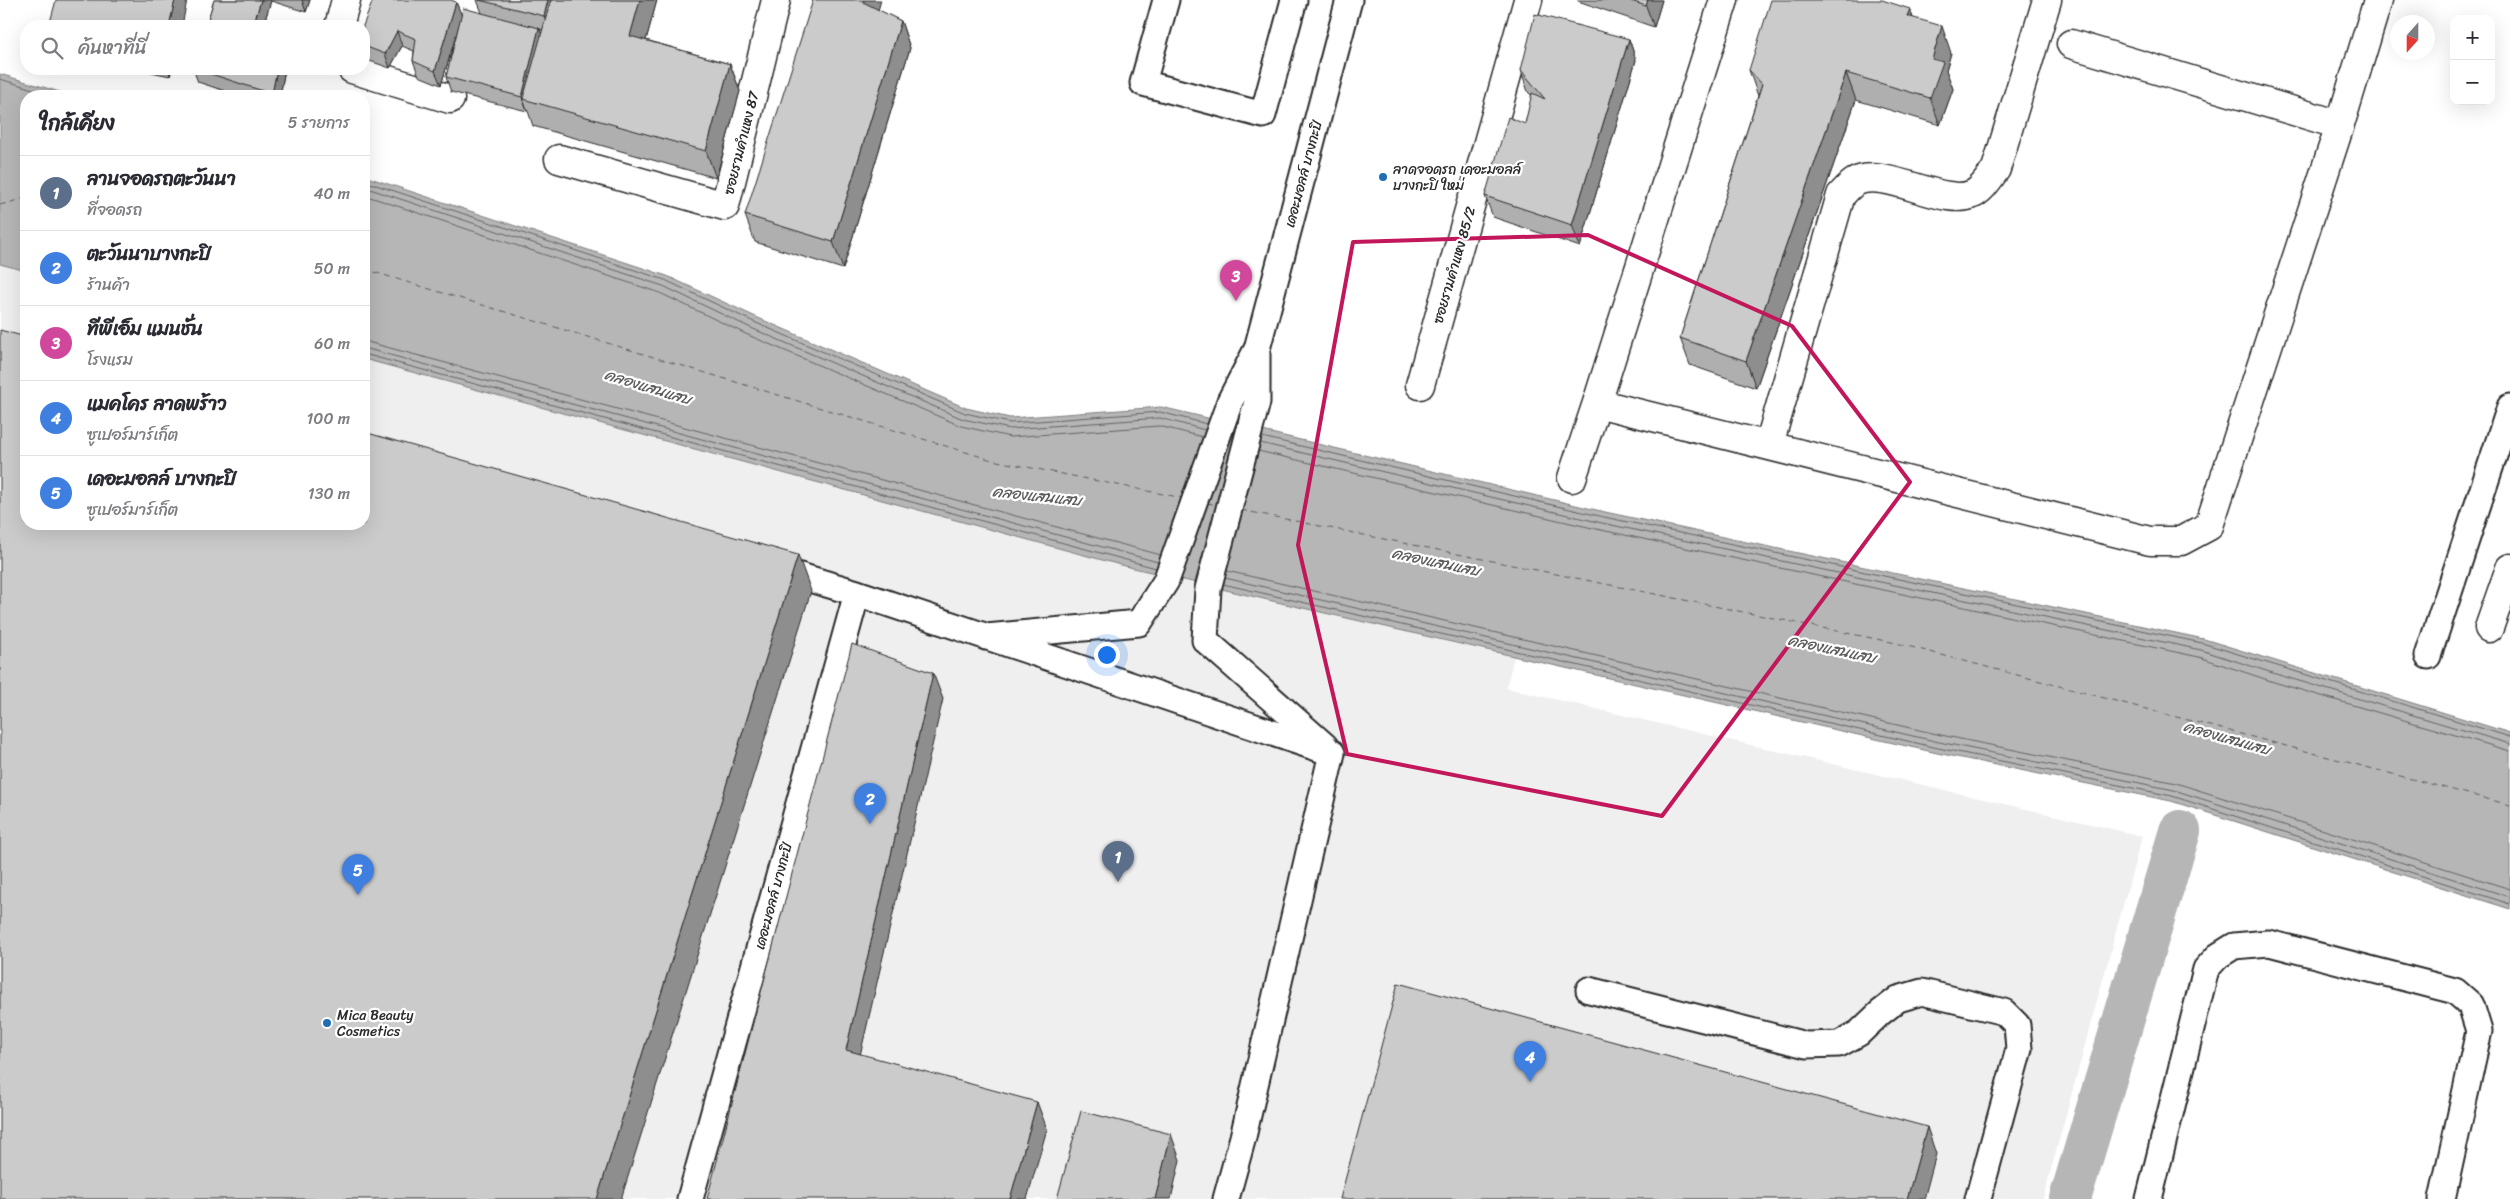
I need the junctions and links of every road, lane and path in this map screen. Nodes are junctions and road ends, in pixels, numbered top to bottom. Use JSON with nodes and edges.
{"nodes":[{"id":1,"x":346,"y":0,"type":"edge"},
{"id":2,"x":776,"y":0,"type":"edge"},
{"id":3,"x":1166,"y":0,"type":"edge"},
{"id":4,"x":1294,"y":0,"type":"edge"},
{"id":5,"x":1349,"y":0,"type":"edge"},
{"id":6,"x":1528,"y":0,"type":"edge"},
{"id":7,"x":1724,"y":0,"type":"edge"},
{"id":8,"x":2047,"y":0,"type":"edge"},
{"id":9,"x":2378,"y":0,"type":"edge"},
{"id":10,"x":341,"y":20,"type":"edge"},
{"id":11,"x":2071,"y":44,"type":"dead end"},
{"id":12,"x":370,"y":75,"type":"edge"},
{"id":13,"x":450,"y":99,"type":"edge"},
{"id":14,"x":2340,"y":125,"type":"junction"},
{"id":15,"x":559,"y":159,"type":"dead end"},
{"id":16,"x":1257,"y":349,"type":"junction"},
{"id":17,"x":1420,"y":385,"type":"dead end"},
{"id":18,"x":1597,"y":403,"type":"junction"},
{"id":19,"x":2510,"y":407,"type":"edge"},
{"id":20,"x":1769,"y":445,"type":"junction"},
{"id":21,"x":1572,"y":478,"type":"dead end"},
{"id":22,"x":752,"y":562,"type":"edge"},
{"id":23,"x":2510,"y":568,"type":"edge"},
{"id":24,"x":856,"y":593,"type":"junction"},
{"id":25,"x":2489,"y":628,"type":"dead end"},
{"id":26,"x":986,"y":637,"type":"junction"},
{"id":27,"x":2428,"y":656,"type":"dead end"},
{"id":28,"x":1332,"y":753,"type":"junction"},
{"id":29,"x":1589,"y":990,"type":"dead end"},
{"id":30,"x":690,"y":1199,"type":"edge"},
{"id":31,"x":1226,"y":1199,"type":"edge"},
{"id":32,"x":1978,"y":1199,"type":"edge"},
{"id":33,"x":2149,"y":1199,"type":"edge"},
{"id":34,"x":2442,"y":1199,"type":"edge"}],
"edges":[{"from":1,"to":10,"type":"street"},
{"from":2,"to":15,"type":"street","name":"ซอยรามคำแหง 87"},
{"from":3,"to":4,"type":"lane"},
{"from":5,"to":16,"type":"lane","name":"เดอะมอลล์ บางกะปิ"},
{"from":6,"to":17,"type":"street","name":"ซอยรามคำแหง 85/2"},
{"from":7,"to":18,"type":"street"},
{"from":8,"to":20,"type":"street"},
{"from":9,"to":14,"type":"street"},
{"from":11,"to":14,"type":"street"},
{"from":12,"to":13,"type":"street"},
{"from":14,"to":20,"type":"street"},
{"from":16,"to":26,"type":"lane","name":"เดอะมอลล์ บางกะปิ"},
{"from":16,"to":28,"type":"lane","name":"เดอะมอลล์ บางกะปิ"},
{"from":18,"to":20,"type":"street"},
{"from":18,"to":21,"type":"street"},
{"from":19,"to":27,"type":"lane"},
{"from":22,"to":24,"type":"lane"},
{"from":23,"to":25,"type":"street"},
{"from":24,"to":26,"type":"lane"},
{"from":24,"to":30,"type":"lane","name":"เดอะมอลล์ บางกะปิ"},
{"from":26,"to":28,"type":"lane"},
{"from":28,"to":31,"type":"lane"},
{"from":29,"to":32,"type":"lane"},
{"from":33,"to":34,"type":"lane"}]}
